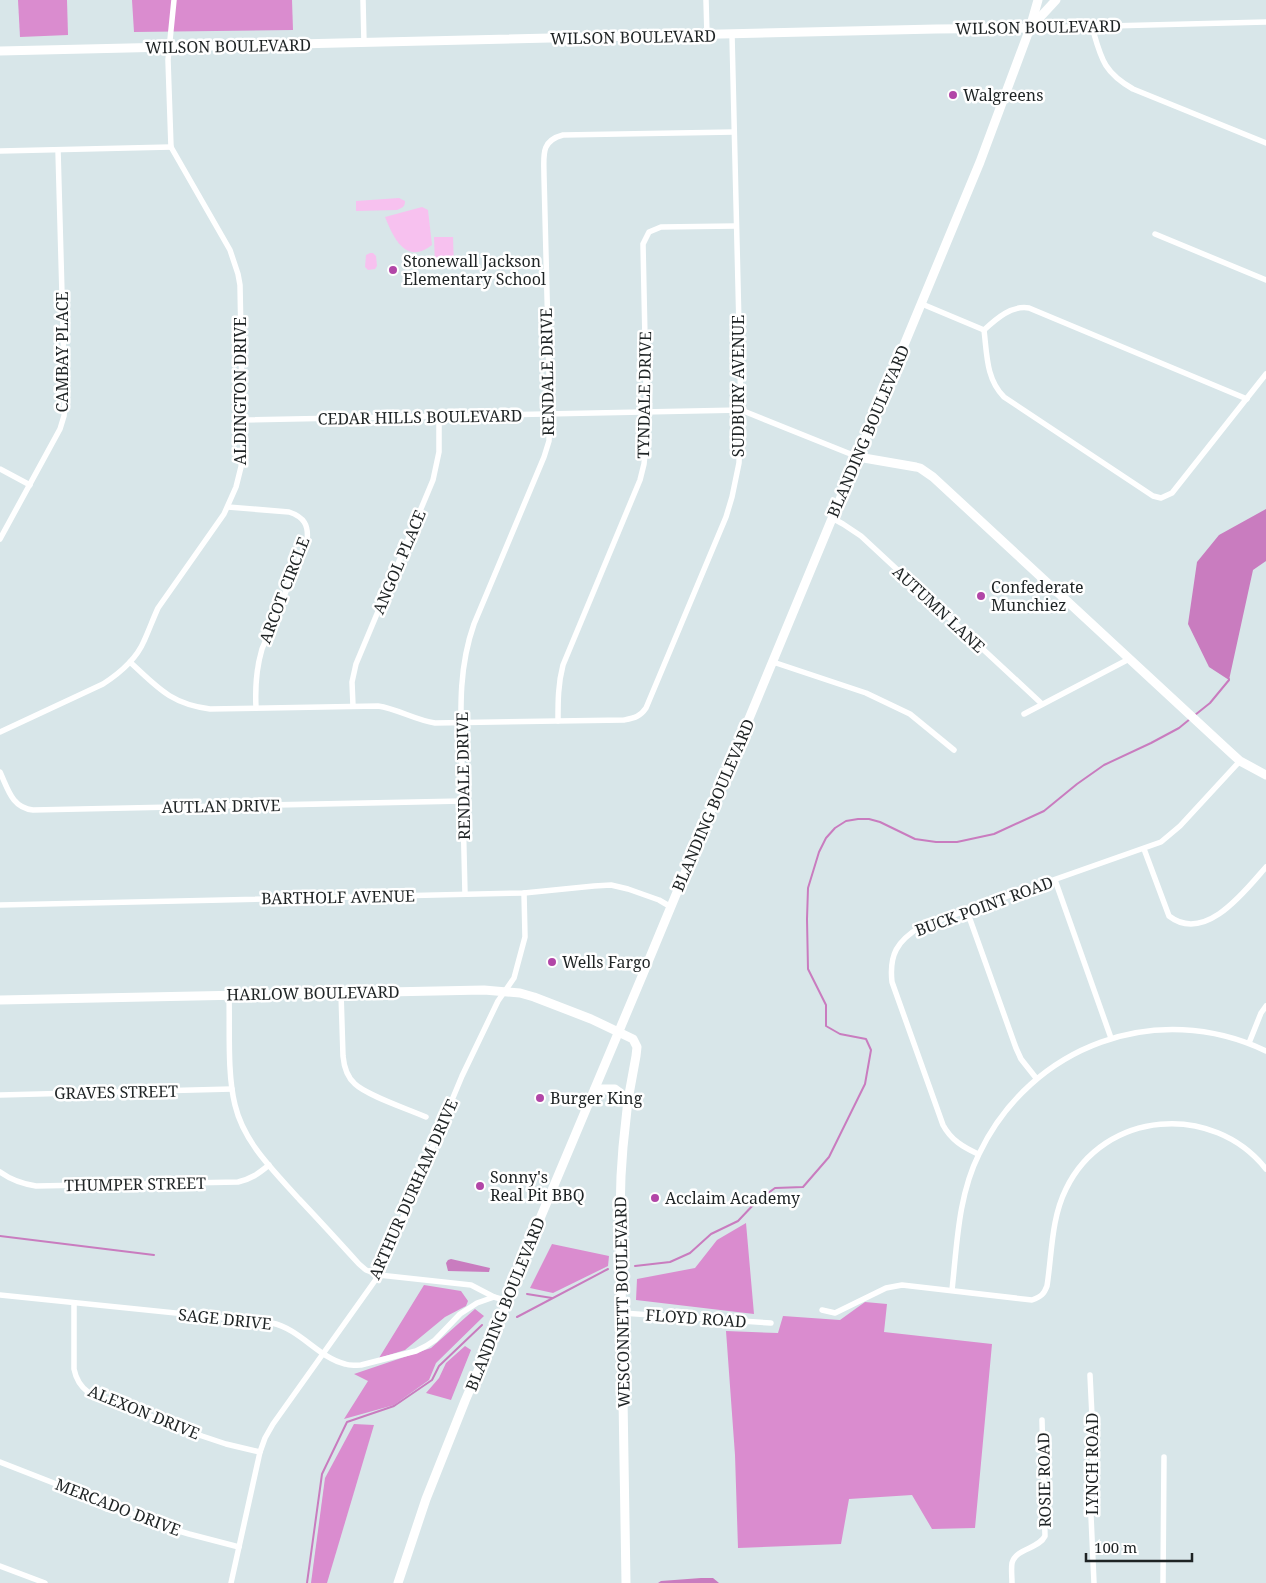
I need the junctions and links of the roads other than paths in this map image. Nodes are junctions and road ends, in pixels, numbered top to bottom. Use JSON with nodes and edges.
{"nodes":[{"id":1,"x":174,"y":0,"type":"edge"},
{"id":2,"x":363,"y":0,"type":"edge"},
{"id":3,"x":706,"y":0,"type":"edge"},
{"id":4,"x":1038,"y":0,"type":"edge"},
{"id":5,"x":1056,"y":0,"type":"edge"},
{"id":6,"x":1266,"y":22,"type":"edge"},
{"id":7,"x":1092,"y":27,"type":"junction"},
{"id":8,"x":1030,"y":28,"type":"junction"},
{"id":9,"x":707,"y":35,"type":"junction"},
{"id":10,"x":732,"y":35,"type":"junction"},
{"id":11,"x":364,"y":43,"type":"junction"},
{"id":12,"x":170,"y":47,"type":"junction"},
{"id":13,"x":0,"y":51,"type":"edge"},
{"id":14,"x":734,"y":132,"type":"junction"},
{"id":15,"x":1266,"y":143,"type":"edge"},
{"id":16,"x":171,"y":147,"type":"junction"},
{"id":17,"x":58,"y":150,"type":"junction"},
{"id":18,"x":0,"y":151,"type":"edge"},
{"id":19,"x":736,"y":226,"type":"junction"},
{"id":20,"x":1155,"y":234,"type":"dead end"},
{"id":21,"x":1266,"y":280,"type":"edge"},
{"id":22,"x":922,"y":304,"type":"junction"},
{"id":23,"x":984,"y":330,"type":"junction"},
{"id":24,"x":1266,"y":374,"type":"edge"},
{"id":25,"x":1247,"y":398,"type":"junction"},
{"id":26,"x":741,"y":410,"type":"junction"},
{"id":27,"x":647,"y":412,"type":"junction"},
{"id":28,"x":550,"y":414,"type":"junction"},
{"id":29,"x":438,"y":416,"type":"junction"},
{"id":30,"x":242,"y":420,"type":"junction"},
{"id":31,"x":858,"y":457,"type":"junction"},
{"id":32,"x":0,"y":469,"type":"edge"},
{"id":33,"x":30,"y":485,"type":"junction"},
{"id":34,"x":228,"y":507,"type":"junction"},
{"id":35,"x":832,"y":518,"type":"junction"},
{"id":36,"x":0,"y":539,"type":"edge"},
{"id":37,"x":1129,"y":658,"type":"junction"},
{"id":38,"x":130,"y":662,"type":"junction"},
{"id":39,"x":773,"y":662,"type":"junction"},
{"id":40,"x":1042,"y":704,"type":"junction"},
{"id":41,"x":353,"y":706,"type":"junction"},
{"id":42,"x":256,"y":708,"type":"junction"},
{"id":43,"x":1024,"y":714,"type":"dead end"},
{"id":44,"x":558,"y":721,"type":"junction"},
{"id":45,"x":461,"y":723,"type":"junction"},
{"id":46,"x":0,"y":732,"type":"edge"},
{"id":47,"x":954,"y":750,"type":"dead end"},
{"id":48,"x":1240,"y":761,"type":"junction"},
{"id":49,"x":0,"y":772,"type":"edge"},
{"id":50,"x":1266,"y":775,"type":"edge"},
{"id":51,"x":463,"y":801,"type":"junction"},
{"id":52,"x":1144,"y":848,"type":"junction"},
{"id":53,"x":1266,"y":867,"type":"edge"},
{"id":54,"x":1056,"y":880,"type":"junction"},
{"id":55,"x":465,"y":894,"type":"junction"},
{"id":56,"x":524,"y":894,"type":"junction"},
{"id":57,"x":0,"y":905,"type":"edge"},
{"id":58,"x":671,"y":907,"type":"junction"},
{"id":59,"x":967,"y":911,"type":"junction"},
{"id":60,"x":505,"y":991,"type":"junction"},
{"id":61,"x":341,"y":993,"type":"junction"},
{"id":62,"x":229,"y":995,"type":"junction"},
{"id":63,"x":0,"y":1000,"type":"edge"},
{"id":64,"x":1266,"y":1006,"type":"edge"},
{"id":65,"x":619,"y":1032,"type":"junction"},
{"id":66,"x":1111,"y":1038,"type":"junction"},
{"id":67,"x":1249,"y":1043,"type":"junction"},
{"id":68,"x":1266,"y":1051,"type":"edge"},
{"id":69,"x":1036,"y":1078,"type":"junction"},
{"id":70,"x":232,"y":1089,"type":"junction"},
{"id":71,"x":595,"y":1089,"type":"junction"},
{"id":72,"x":0,"y":1095,"type":"edge"},
{"id":73,"x":628,"y":1099,"type":"junction"},
{"id":74,"x":426,"y":1117,"type":"dead end"},
{"id":75,"x":978,"y":1154,"type":"junction"},
{"id":76,"x":269,"y":1165,"type":"junction"},
{"id":77,"x":1266,"y":1169,"type":"edge"},
{"id":78,"x":0,"y":1172,"type":"edge"},
{"id":79,"x":379,"y":1275,"type":"junction"},
{"id":80,"x":952,"y":1290,"type":"junction"},
{"id":81,"x":0,"y":1295,"type":"edge"},
{"id":82,"x":494,"y":1297,"type":"junction"},
{"id":83,"x":508,"y":1301,"type":"junction"},
{"id":84,"x":74,"y":1303,"type":"junction"},
{"id":85,"x":822,"y":1310,"type":"dead end"},
{"id":86,"x":622,"y":1313,"type":"junction"},
{"id":87,"x":771,"y":1323,"type":"dead end"},
{"id":88,"x":323,"y":1353,"type":"junction"},
{"id":89,"x":1090,"y":1375,"type":"dead end"},
{"id":90,"x":1042,"y":1420,"type":"dead end"},
{"id":91,"x":260,"y":1452,"type":"junction"},
{"id":92,"x":1164,"y":1457,"type":"dead end"},
{"id":93,"x":0,"y":1462,"type":"edge"},
{"id":94,"x":239,"y":1547,"type":"junction"},
{"id":95,"x":0,"y":1566,"type":"edge"},
{"id":96,"x":45,"y":1583,"type":"edge"},
{"id":97,"x":230,"y":1583,"type":"edge"},
{"id":98,"x":398,"y":1583,"type":"edge"},
{"id":99,"x":626,"y":1583,"type":"edge"},
{"id":100,"x":1012,"y":1583,"type":"edge"},
{"id":101,"x":1094,"y":1583,"type":"edge"},
{"id":102,"x":1162,"y":1583,"type":"edge"}],
"edges":[{"from":1,"to":12,"type":"street","name":"ALDINGTON DRIVE"},
{"from":2,"to":11,"type":"street"},
{"from":3,"to":9,"type":"street"},
{"from":4,"to":8,"type":"main road","name":"BLANDING BOULEVARD"},
{"from":5,"to":8,"type":"main road","name":"BLANDING BOULEVARD"},
{"from":6,"to":7,"type":"street","name":"WILSON BOULEVARD"},
{"from":7,"to":8,"type":"street","name":"WILSON BOULEVARD"},
{"from":7,"to":15,"type":"street"},
{"from":8,"to":10,"type":"main road","name":"WILSON BOULEVARD"},
{"from":8,"to":22,"type":"main road","name":"BLANDING BOULEVARD"},
{"from":9,"to":10,"type":"main road","name":"WILSON BOULEVARD"},
{"from":9,"to":11,"type":"main road","name":"WILSON BOULEVARD"},
{"from":10,"to":14,"type":"street","name":"SUDBURY AVENUE"},
{"from":11,"to":12,"type":"main road","name":"WILSON BOULEVARD"},
{"from":12,"to":13,"type":"main road","name":"WILSON BOULEVARD"},
{"from":12,"to":16,"type":"street","name":"ALDINGTON DRIVE"},
{"from":14,"to":19,"type":"street","name":"SUDBURY AVENUE"},
{"from":14,"to":28,"type":"street","name":"RENDALE DRIVE"},
{"from":16,"to":17,"type":"street"},
{"from":16,"to":30,"type":"street","name":"ALDINGTON DRIVE"},
{"from":17,"to":18,"type":"street"},
{"from":17,"to":33,"type":"street","name":"CAMBAY PLACE"},
{"from":19,"to":26,"type":"street","name":"SUDBURY AVENUE"},
{"from":19,"to":27,"type":"street","name":"TYNDALE DRIVE"},
{"from":20,"to":21,"type":"street"},
{"from":22,"to":23,"type":"street"},
{"from":22,"to":31,"type":"main road","name":"BLANDING BOULEVARD"},
{"from":23,"to":25,"type":"street"},
{"from":23,"to":25,"type":"street"},
{"from":24,"to":25,"type":"street"},
{"from":26,"to":27,"type":"street","name":"CEDAR HILLS BOULEVARD"},
{"from":26,"to":31,"type":"street","name":"CEDAR HILLS BOULEVARD"},
{"from":26,"to":44,"type":"street","name":"SUDBURY AVENUE"},
{"from":27,"to":28,"type":"street","name":"CEDAR HILLS BOULEVARD"},
{"from":27,"to":44,"type":"street","name":"TYNDALE DRIVE"},
{"from":28,"to":29,"type":"street","name":"CEDAR HILLS BOULEVARD"},
{"from":28,"to":45,"type":"street","name":"RENDALE DRIVE"},
{"from":29,"to":30,"type":"street","name":"CEDAR HILLS BOULEVARD"},
{"from":29,"to":41,"type":"street","name":"ANGOL PLACE"},
{"from":30,"to":34,"type":"street","name":"ALDINGTON DRIVE"},
{"from":31,"to":35,"type":"main road","name":"BLANDING BOULEVARD"},
{"from":31,"to":37,"type":"main road"},
{"from":32,"to":33,"type":"street"},
{"from":33,"to":36,"type":"street","name":"CAMBAY PLACE"},
{"from":34,"to":38,"type":"street","name":"ALDINGTON DRIVE"},
{"from":34,"to":42,"type":"street","name":"ARCOT CIRCLE"},
{"from":35,"to":39,"type":"main road","name":"BLANDING BOULEVARD"},
{"from":35,"to":40,"type":"street","name":"AUTUMN LANE"},
{"from":37,"to":40,"type":"street"},
{"from":37,"to":48,"type":"main road"},
{"from":38,"to":42,"type":"street"},
{"from":38,"to":46,"type":"street","name":"ALDINGTON DRIVE"},
{"from":39,"to":47,"type":"street"},
{"from":39,"to":58,"type":"main road","name":"BLANDING BOULEVARD"},
{"from":40,"to":43,"type":"street"},
{"from":41,"to":42,"type":"street"},
{"from":41,"to":45,"type":"street"},
{"from":44,"to":45,"type":"street"},
{"from":45,"to":51,"type":"street","name":"RENDALE DRIVE"},
{"from":48,"to":50,"type":"main road"},
{"from":48,"to":52,"type":"street","name":"BUCK POINT ROAD"},
{"from":49,"to":51,"type":"street","name":"AUTLAN DRIVE"},
{"from":51,"to":55,"type":"street","name":"RENDALE DRIVE"},
{"from":52,"to":53,"type":"street"},
{"from":52,"to":54,"type":"street","name":"BUCK POINT ROAD"},
{"from":54,"to":59,"type":"street","name":"BUCK POINT ROAD"},
{"from":54,"to":66,"type":"street"},
{"from":55,"to":56,"type":"street","name":"BARTHOLF AVENUE"},
{"from":55,"to":57,"type":"street","name":"BARTHOLF AVENUE"},
{"from":56,"to":58,"type":"street","name":"BARTHOLF AVENUE"},
{"from":56,"to":60,"type":"street","name":"ARTHUR DURHAM DRIVE"},
{"from":58,"to":65,"type":"main road","name":"BLANDING BOULEVARD"},
{"from":59,"to":69,"type":"street"},
{"from":59,"to":75,"type":"street","name":"BUCK POINT ROAD"},
{"from":60,"to":61,"type":"main road","name":"HARLOW BOULEVARD"},
{"from":60,"to":65,"type":"main road","name":"HARLOW BOULEVARD"},
{"from":60,"to":79,"type":"street","name":"ARTHUR DURHAM DRIVE"},
{"from":61,"to":62,"type":"main road","name":"HARLOW BOULEVARD"},
{"from":61,"to":74,"type":"street"},
{"from":62,"to":63,"type":"main road","name":"HARLOW BOULEVARD"},
{"from":62,"to":70,"type":"street"},
{"from":64,"to":67,"type":"street"},
{"from":65,"to":71,"type":"main road","name":"BLANDING BOULEVARD"},
{"from":65,"to":73,"type":"main road","name":"WESCONNETT BOULEVARD"},
{"from":66,"to":67,"type":"street"},
{"from":66,"to":69,"type":"street"},
{"from":67,"to":68,"type":"street"},
{"from":69,"to":75,"type":"street"},
{"from":70,"to":72,"type":"street","name":"GRAVES STREET"},
{"from":70,"to":76,"type":"street"},
{"from":71,"to":73,"type":"main road"},
{"from":71,"to":83,"type":"main road","name":"BLANDING BOULEVARD"},
{"from":73,"to":86,"type":"main road","name":"WESCONNETT BOULEVARD"},
{"from":75,"to":80,"type":"street"},
{"from":76,"to":78,"type":"street","name":"THUMPER STREET"},
{"from":76,"to":79,"type":"street"},
{"from":77,"to":80,"type":"street"},
{"from":79,"to":82,"type":"street"},
{"from":79,"to":88,"type":"street","name":"ARTHUR DURHAM DRIVE"},
{"from":80,"to":85,"type":"street"},
{"from":81,"to":84,"type":"street","name":"SAGE DRIVE"},
{"from":82,"to":83,"type":"street"},
{"from":82,"to":88,"type":"street","name":"SAGE DRIVE"},
{"from":83,"to":98,"type":"main road","name":"BLANDING BOULEVARD"},
{"from":84,"to":88,"type":"street","name":"SAGE DRIVE"},
{"from":84,"to":91,"type":"street","name":"ALEXON DRIVE"},
{"from":86,"to":87,"type":"street","name":"FLOYD ROAD"},
{"from":86,"to":99,"type":"main road","name":"WESCONNETT BOULEVARD"},
{"from":88,"to":91,"type":"street","name":"ARTHUR DURHAM DRIVE"},
{"from":89,"to":101,"type":"street","name":"LYNCH ROAD"},
{"from":90,"to":100,"type":"street","name":"ROSIE ROAD"},
{"from":91,"to":94,"type":"street","name":"ARTHUR DURHAM DRIVE"},
{"from":92,"to":102,"type":"street"},
{"from":93,"to":94,"type":"street","name":"MERCADO DRIVE"},
{"from":94,"to":97,"type":"street","name":"ARTHUR DURHAM DRIVE"},
{"from":95,"to":96,"type":"street"}]}
